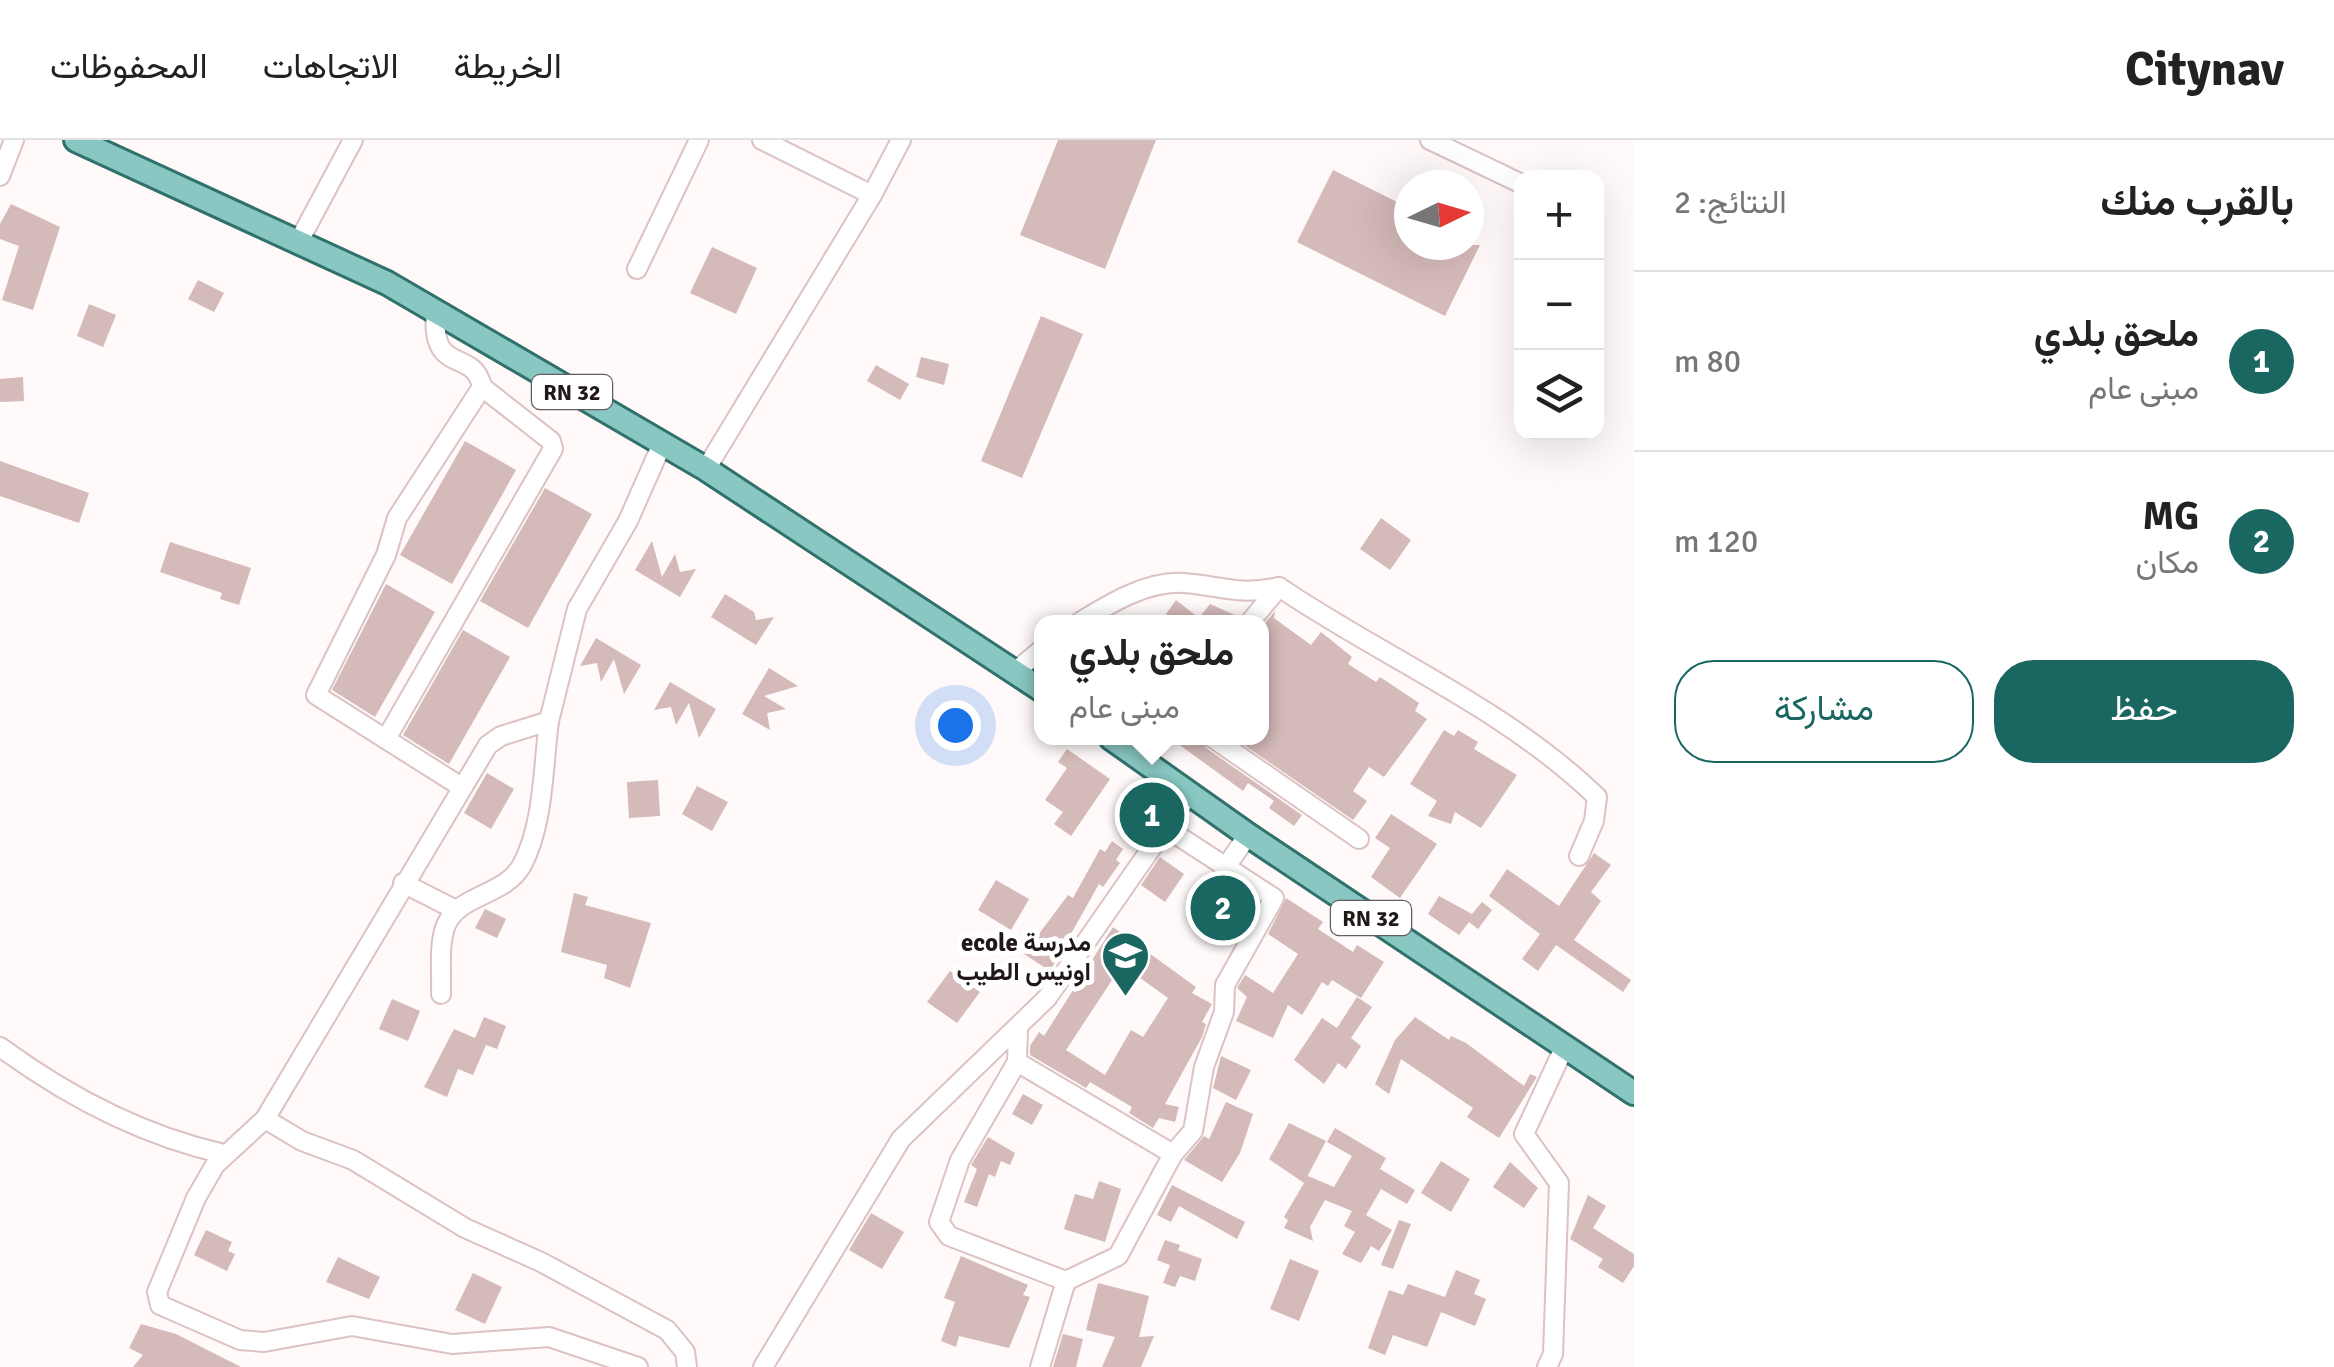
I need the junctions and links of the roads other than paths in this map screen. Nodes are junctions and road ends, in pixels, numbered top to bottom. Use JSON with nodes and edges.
{"nodes":[{"id":1,"x":14,"y":140,"type":"edge"},
{"id":2,"x":76,"y":140,"type":"edge"},
{"id":3,"x":353,"y":140,"type":"edge"},
{"id":4,"x":699,"y":140,"type":"edge"},
{"id":5,"x":762,"y":140,"type":"edge"},
{"id":6,"x":900,"y":140,"type":"edge"},
{"id":7,"x":1430,"y":140,"type":"edge"},
{"id":8,"x":0,"y":176,"type":"edge"},
{"id":9,"x":1514,"y":180,"type":"edge"},
{"id":10,"x":872,"y":195,"type":"junction"},
{"id":11,"x":299,"y":241,"type":"junction"},
{"id":12,"x":637,"y":270,"type":"dead end"},
{"id":13,"x":436,"y":312,"type":"junction"},
{"id":14,"x":482,"y":387,"type":"junction"},
{"id":15,"x":662,"y":444,"type":"junction"},
{"id":16,"x":706,"y":469,"type":"junction"},
{"id":17,"x":1278,"y":587,"type":"junction"},
{"id":18,"x":1091,"y":615,"type":"edge"},
{"id":19,"x":1256,"y":615,"type":"edge"},
{"id":20,"x":1034,"y":656,"type":"edge"},
{"id":21,"x":1016,"y":672,"type":"junction"},
{"id":22,"x":1034,"y":684,"type":"edge"},
{"id":23,"x":548,"y":721,"type":"junction"},
{"id":24,"x":386,"y":739,"type":"junction"},
{"id":25,"x":1122,"y":745,"type":"edge"},
{"id":26,"x":1152,"y":745,"type":"edge"},
{"id":27,"x":1223,"y":745,"type":"edge"},
{"id":28,"x":1141,"y":758,"type":"junction"},
{"id":29,"x":460,"y":786,"type":"junction"},
{"id":30,"x":1190,"y":794,"type":"junction"},
{"id":31,"x":1166,"y":828,"type":"junction"},
{"id":32,"x":1248,"y":835,"type":"junction"},
{"id":33,"x":1358,"y":840,"type":"dead end"},
{"id":34,"x":1579,"y":856,"type":"dead end"},
{"id":35,"x":1225,"y":868,"type":"junction"},
{"id":36,"x":404,"y":883,"type":"junction"},
{"id":37,"x":456,"y":910,"type":"junction"},
{"id":38,"x":441,"y":994,"type":"dead end"},
{"id":39,"x":1018,"y":1028,"type":"junction"},
{"id":40,"x":0,"y":1047,"type":"edge"},
{"id":41,"x":1564,"y":1048,"type":"junction"},
{"id":42,"x":1017,"y":1062,"type":"junction"},
{"id":43,"x":1634,"y":1093,"type":"edge"},
{"id":44,"x":266,"y":1119,"type":"junction"},
{"id":45,"x":224,"y":1154,"type":"junction"},
{"id":46,"x":1173,"y":1154,"type":"junction"},
{"id":47,"x":1066,"y":1280,"type":"junction"},
{"id":48,"x":638,"y":1367,"type":"edge"},
{"id":49,"x":687,"y":1367,"type":"edge"},
{"id":50,"x":762,"y":1367,"type":"edge"},
{"id":51,"x":1040,"y":1367,"type":"edge"},
{"id":52,"x":1547,"y":1367,"type":"edge"}],
"edges":[{"from":1,"to":8,"type":"street"},
{"from":2,"to":11,"type":"main road","number":"RN 32"},
{"from":3,"to":11,"type":"street"},
{"from":4,"to":12,"type":"street"},
{"from":5,"to":10,"type":"street"},
{"from":6,"to":10,"type":"street"},
{"from":7,"to":9,"type":"street"},
{"from":10,"to":16,"type":"street"},
{"from":11,"to":13,"type":"main road","number":"RN 32"},
{"from":13,"to":14,"type":"street"},
{"from":13,"to":15,"type":"main road","number":"RN 32"},
{"from":14,"to":24,"type":"street"},
{"from":14,"to":24,"type":"street"},
{"from":15,"to":16,"type":"main road","number":"RN 32"},
{"from":15,"to":23,"type":"street"},
{"from":16,"to":21,"type":"main road","number":"RN 32"},
{"from":17,"to":18,"type":"street"},
{"from":17,"to":19,"type":"street"},
{"from":17,"to":34,"type":"street"},
{"from":20,"to":21,"type":"street"},
{"from":21,"to":22,"type":"main road","number":"RN 32"},
{"from":23,"to":29,"type":"street"},
{"from":23,"to":37,"type":"street"},
{"from":24,"to":29,"type":"street"},
{"from":25,"to":28,"type":"main road","number":"RN 32"},
{"from":26,"to":28,"type":"street"},
{"from":27,"to":33,"type":"street"},
{"from":28,"to":30,"type":"main road","number":"RN 32"},
{"from":29,"to":36,"type":"street"},
{"from":30,"to":31,"type":"street"},
{"from":30,"to":32,"type":"main road","number":"RN 32"},
{"from":31,"to":35,"type":"street"},
{"from":31,"to":39,"type":"street"},
{"from":32,"to":35,"type":"street"},
{"from":32,"to":41,"type":"main road","number":"RN 32"},
{"from":35,"to":46,"type":"street"},
{"from":36,"to":37,"type":"street"},
{"from":36,"to":44,"type":"street"},
{"from":37,"to":38,"type":"street"},
{"from":39,"to":42,"type":"street"},
{"from":39,"to":50,"type":"street"},
{"from":40,"to":45,"type":"street"},
{"from":41,"to":43,"type":"main road","number":"RN 32"},
{"from":41,"to":52,"type":"street"},
{"from":42,"to":46,"type":"street"},
{"from":42,"to":47,"type":"street"},
{"from":44,"to":45,"type":"street"},
{"from":44,"to":49,"type":"street"},
{"from":45,"to":48,"type":"street"},
{"from":46,"to":47,"type":"street"},
{"from":47,"to":51,"type":"street"}]}
